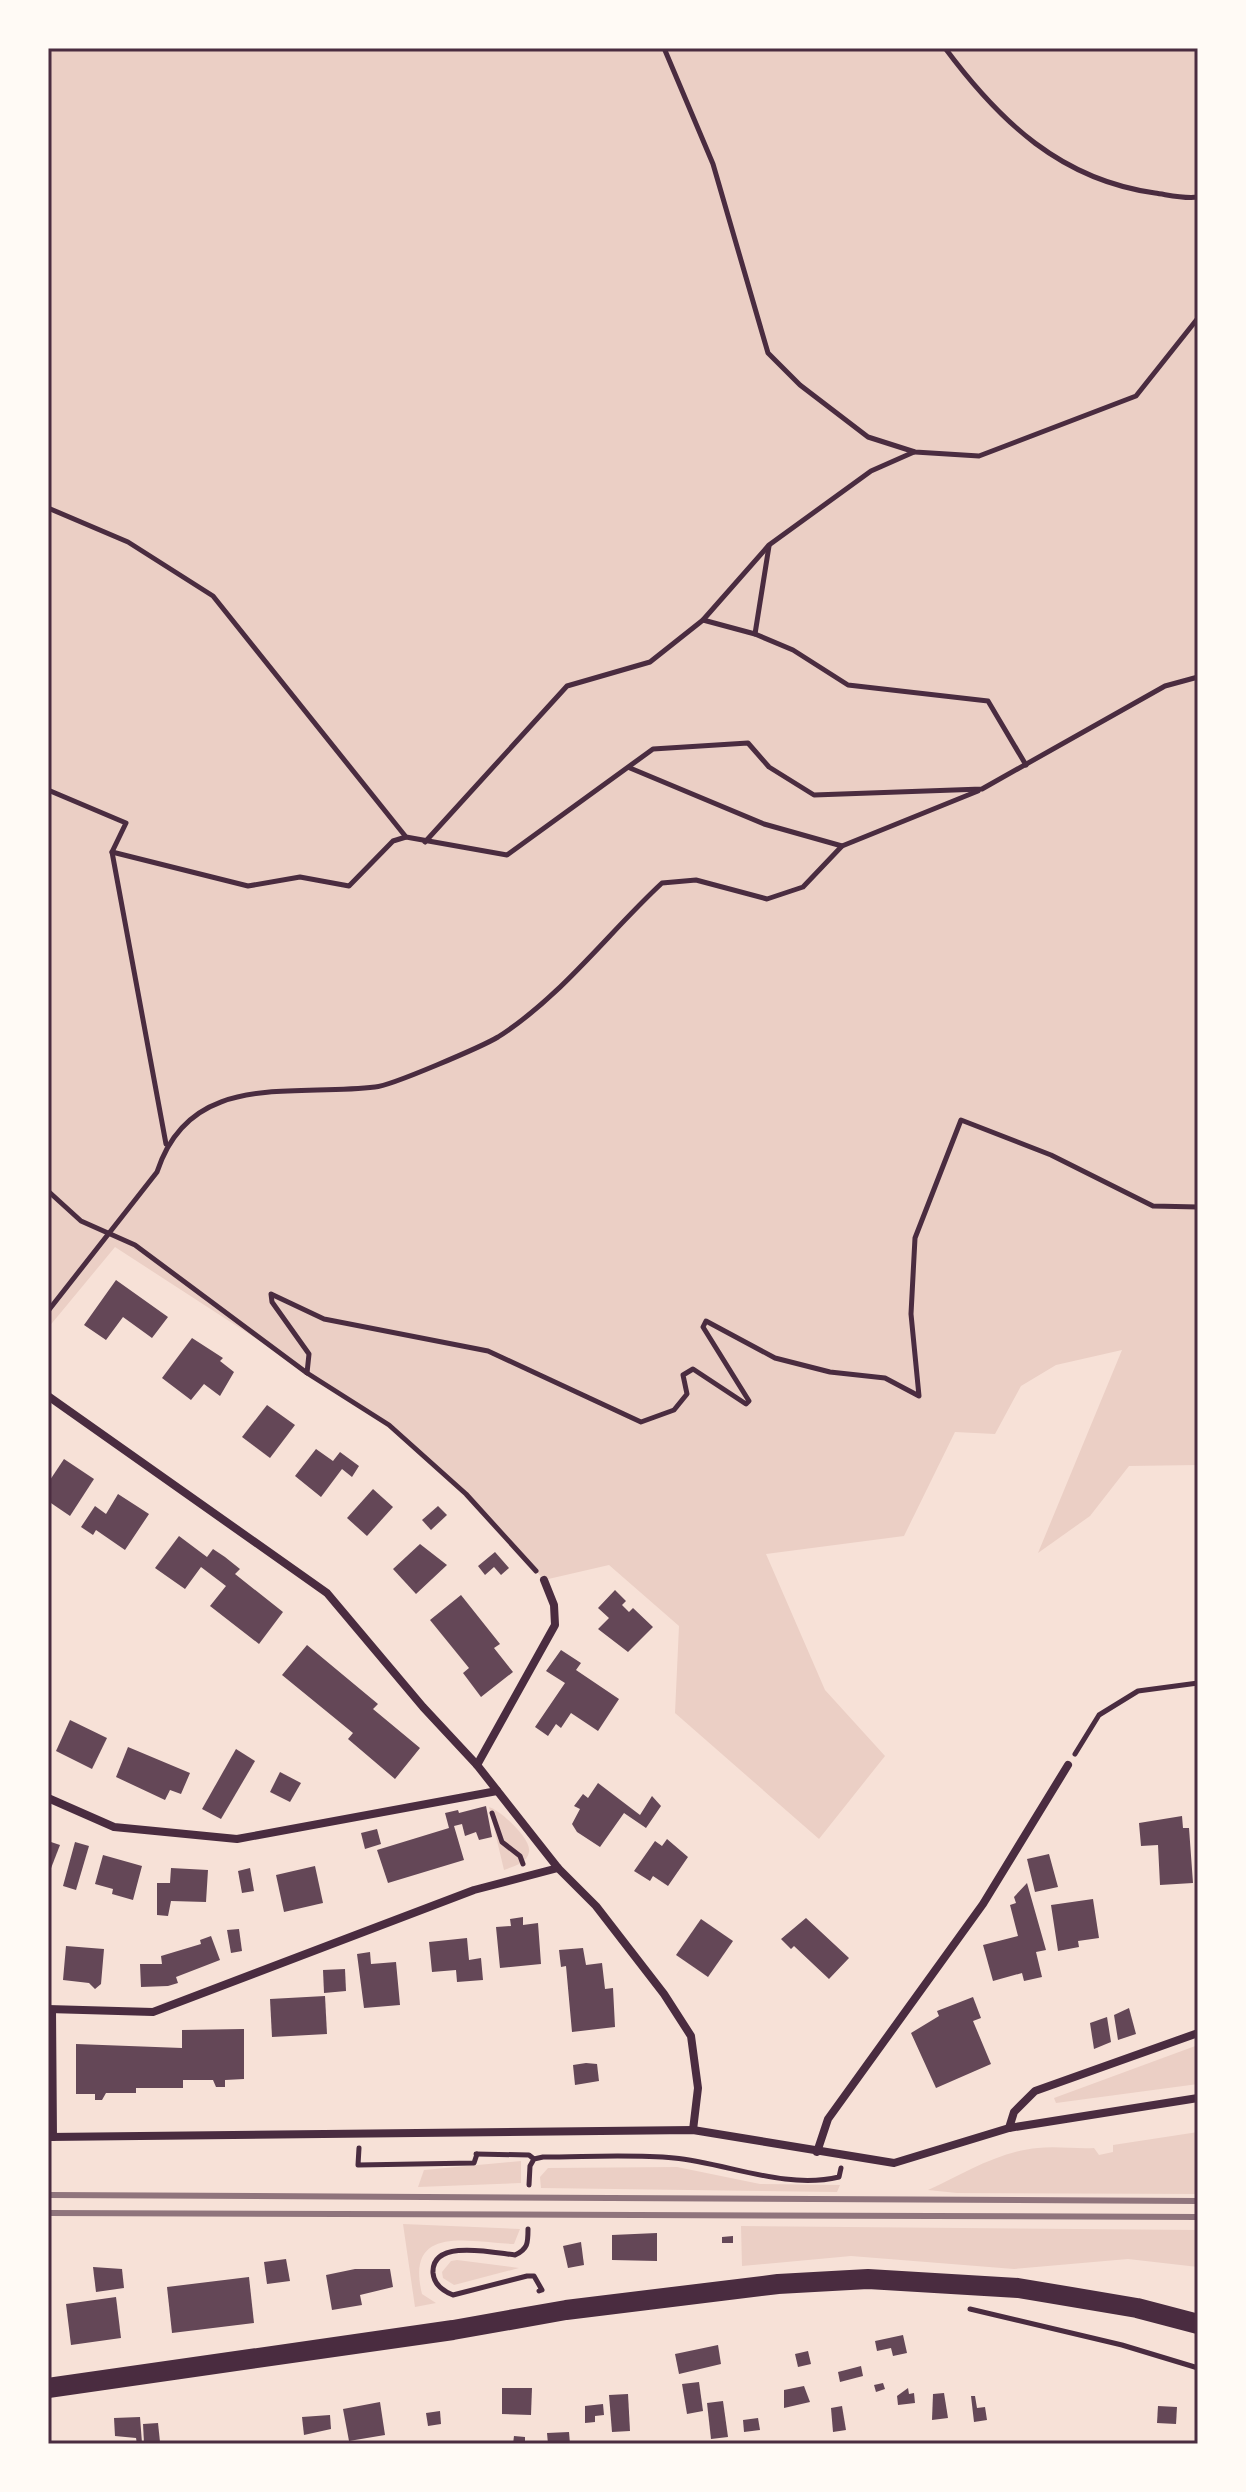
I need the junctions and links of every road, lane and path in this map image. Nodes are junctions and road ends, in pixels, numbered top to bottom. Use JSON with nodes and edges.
{"nodes":[{"id":1,"x":664,"y":48,"type":"edge"},
{"id":2,"x":945,"y":48,"type":"edge"},
{"id":3,"x":1198,"y":197,"type":"edge"},
{"id":4,"x":1198,"y":318,"type":"edge"},
{"id":5,"x":915,"y":452,"type":"junction"},
{"id":6,"x":48,"y":508,"type":"edge"},
{"id":7,"x":769,"y":545,"type":"junction"},
{"id":8,"x":703,"y":620,"type":"junction"},
{"id":9,"x":755,"y":634,"type":"junction"},
{"id":10,"x":1198,"y":677,"type":"edge"},
{"id":11,"x":1026,"y":765,"type":"junction"},
{"id":12,"x":630,"y":768,"type":"junction"},
{"id":13,"x":982,"y":789,"type":"junction"},
{"id":14,"x":48,"y":790,"type":"edge"},
{"id":15,"x":406,"y":837,"type":"junction"},
{"id":16,"x":425,"y":842,"type":"junction"},
{"id":17,"x":842,"y":846,"type":"junction"},
{"id":18,"x":112,"y":852,"type":"junction"},
{"id":19,"x":166,"y":1144,"type":"junction"},
{"id":20,"x":48,"y":1191,"type":"edge"},
{"id":21,"x":1198,"y":1207,"type":"edge"},
{"id":22,"x":105,"y":1234,"type":"junction"},
{"id":23,"x":48,"y":1311,"type":"edge"},
{"id":24,"x":307,"y":1373,"type":"junction"},
{"id":25,"x":48,"y":1396,"type":"edge"},
{"id":26,"x":544,"y":1580,"type":"joint"},
{"id":27,"x":1198,"y":1683,"type":"edge"},
{"id":28,"x":477,"y":1765,"type":"junction"},
{"id":29,"x":1068,"y":1765,"type":"joint"},
{"id":30,"x":497,"y":1791,"type":"junction"},
{"id":31,"x":48,"y":1798,"type":"edge"},
{"id":32,"x":558,"y":1868,"type":"junction"},
{"id":33,"x":528,"y":1876,"type":"junction"},
{"id":34,"x":50,"y":2010,"type":"edge"},
{"id":35,"x":1198,"y":2033,"type":"edge"},
{"id":36,"x":1198,"y":2098,"type":"edge"},
{"id":37,"x":1009,"y":2128,"type":"junction"},
{"id":38,"x":693,"y":2130,"type":"junction"},
{"id":39,"x":359,"y":2134,"type":"junction"},
{"id":40,"x":50,"y":2137,"type":"edge"},
{"id":41,"x":817,"y":2152,"type":"junction"},
{"id":42,"x":844,"y":2156,"type":"junction"},
{"id":43,"x":534,"y":2159,"type":"junction"},
{"id":44,"x":529,"y":2185,"type":"dead end"},
{"id":45,"x":528,"y":2229,"type":"dead end"},
{"id":46,"x":967,"y":2308,"type":"dead end"},
{"id":47,"x":528,"y":2316,"type":"junction"},
{"id":48,"x":1198,"y":2324,"type":"edge"},
{"id":49,"x":1198,"y":2368,"type":"edge"},
{"id":50,"x":48,"y":2388,"type":"edge"}],
"edges":[{"from":1,"to":5,"type":"path"},
{"from":2,"to":3,"type":"path"},
{"from":4,"to":5,"type":"path"},
{"from":5,"to":7,"type":"path"},
{"from":6,"to":15,"type":"path"},
{"from":7,"to":8,"type":"path"},
{"from":7,"to":9,"type":"path"},
{"from":8,"to":9,"type":"path"},
{"from":8,"to":16,"type":"path"},
{"from":9,"to":11,"type":"path"},
{"from":10,"to":11,"type":"path"},
{"from":11,"to":13,"type":"path"},
{"from":12,"to":13,"type":"path"},
{"from":12,"to":16,"type":"path"},
{"from":12,"to":17,"type":"path"},
{"from":13,"to":17,"type":"path"},
{"from":14,"to":18,"type":"path"},
{"from":15,"to":16,"type":"path"},
{"from":15,"to":18,"type":"path"},
{"from":17,"to":19,"type":"path"},
{"from":18,"to":19,"type":"path"},
{"from":19,"to":22,"type":"path"},
{"from":20,"to":22,"type":"path"},
{"from":21,"to":24,"type":"path"},
{"from":22,"to":23,"type":"path"},
{"from":22,"to":24,"type":"path"},
{"from":24,"to":26,"type":"path"},
{"from":25,"to":28,"type":"street"},
{"from":26,"to":28,"type":"street"},
{"from":27,"to":29,"type":"path"},
{"from":28,"to":30,"type":"street"},
{"from":29,"to":41,"type":"street"},
{"from":30,"to":31,"type":"street"},
{"from":30,"to":32,"type":"street"},
{"from":30,"to":33,"type":"path"},
{"from":32,"to":33,"type":"street"},
{"from":32,"to":38,"type":"street"},
{"from":33,"to":34,"type":"street"},
{"from":34,"to":40,"type":"street"},
{"from":35,"to":37,"type":"street"},
{"from":36,"to":37,"type":"street"},
{"from":37,"to":42,"type":"street"},
{"from":38,"to":39,"type":"street"},
{"from":38,"to":41,"type":"street"},
{"from":39,"to":40,"type":"street"},
{"from":39,"to":43,"type":"path"},
{"from":41,"to":42,"type":"street"},
{"from":42,"to":43,"type":"path"},
{"from":43,"to":44,"type":"path"},
{"from":45,"to":47,"type":"path"},
{"from":46,"to":49,"type":"path"},
{"from":47,"to":48,"type":"main road"},
{"from":47,"to":50,"type":"main road"}]}
